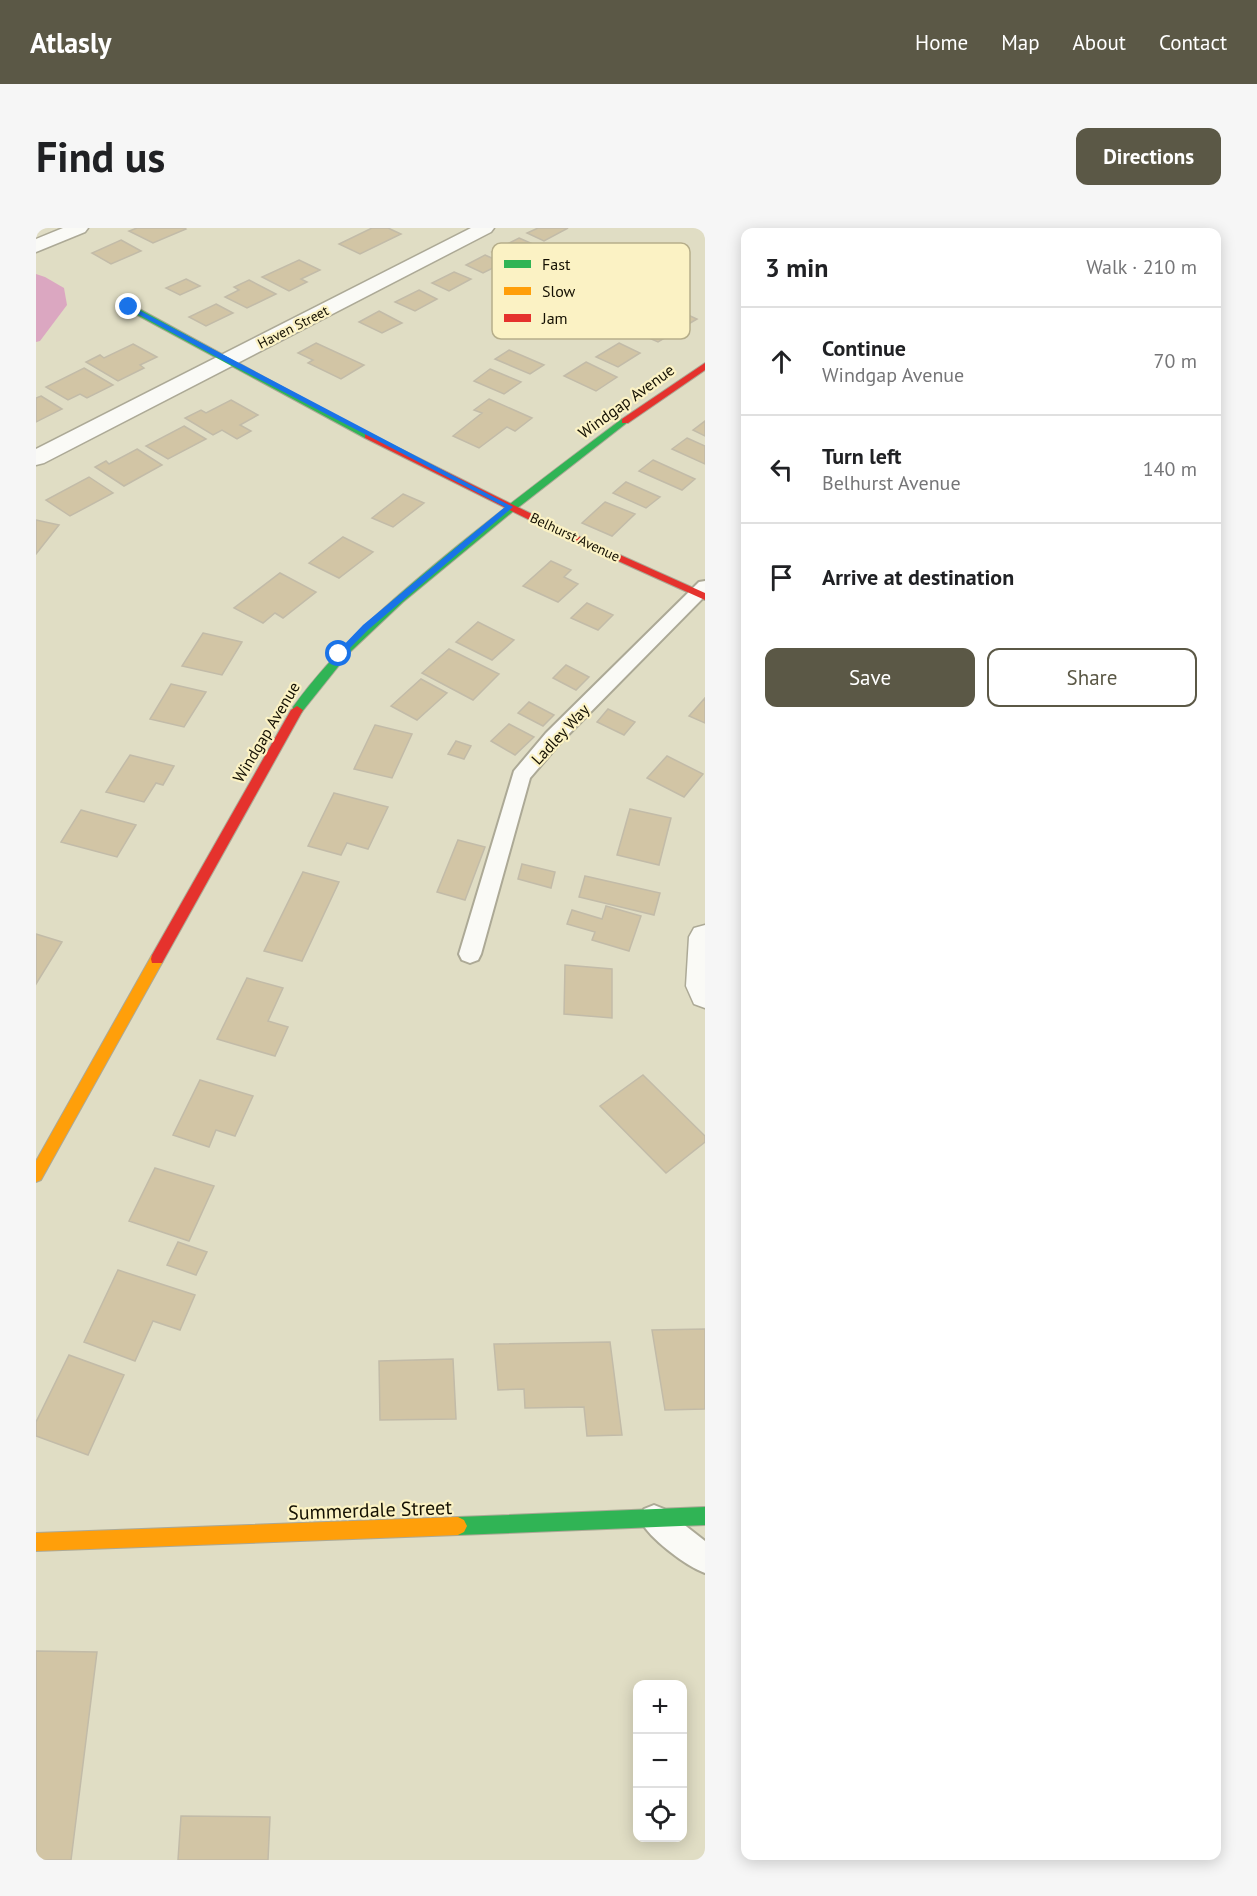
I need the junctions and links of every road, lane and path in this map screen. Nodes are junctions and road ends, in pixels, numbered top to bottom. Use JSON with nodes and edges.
{"nodes":[{"id":1,"x":79,"y":228,"type":"edge"},
{"id":2,"x":485,"y":228,"type":"edge"},
{"id":3,"x":36,"y":246,"type":"edge"},
{"id":4,"x":129,"y":307,"type":"dead end"},
{"id":5,"x":228,"y":361,"type":"junction"},
{"id":6,"x":705,"y":366,"type":"edge"},
{"id":7,"x":36,"y":458,"type":"edge"},
{"id":8,"x":510,"y":507,"type":"junction"},
{"id":9,"x":702,"y":592,"type":"edge"},
{"id":10,"x":705,"y":937,"type":"edge"},
{"id":11,"x":470,"y":954,"type":"dead end"},
{"id":12,"x":705,"y":995,"type":"edge"},
{"id":13,"x":36,"y":1175,"type":"edge"},
{"id":14,"x":705,"y":1516,"type":"edge"},
{"id":15,"x":653,"y":1518,"type":"junction"},
{"id":16,"x":36,"y":1542,"type":"edge"},
{"id":17,"x":705,"y":1559,"type":"edge"}],
"edges":[{"from":1,"to":3,"type":"street"},
{"from":2,"to":5,"type":"street","name":"Haven Street"},
{"from":4,"to":5,"type":"street","name":"Belhurst Avenue"},
{"from":5,"to":7,"type":"street","name":"Haven Street"},
{"from":5,"to":8,"type":"street","name":"Belhurst Avenue"},
{"from":6,"to":8,"type":"street","name":"Windgap Avenue"},
{"from":8,"to":9,"type":"street","name":"Belhurst Avenue"},
{"from":8,"to":13,"type":"street","name":"Windgap Avenue"},
{"from":9,"to":11,"type":"lane","name":"Ladley Way"},
{"from":10,"to":12,"type":"street"},
{"from":14,"to":15,"type":"street","name":"Summerdale Street"},
{"from":15,"to":16,"type":"street","name":"Summerdale Street"},
{"from":15,"to":17,"type":"lane"}]}
